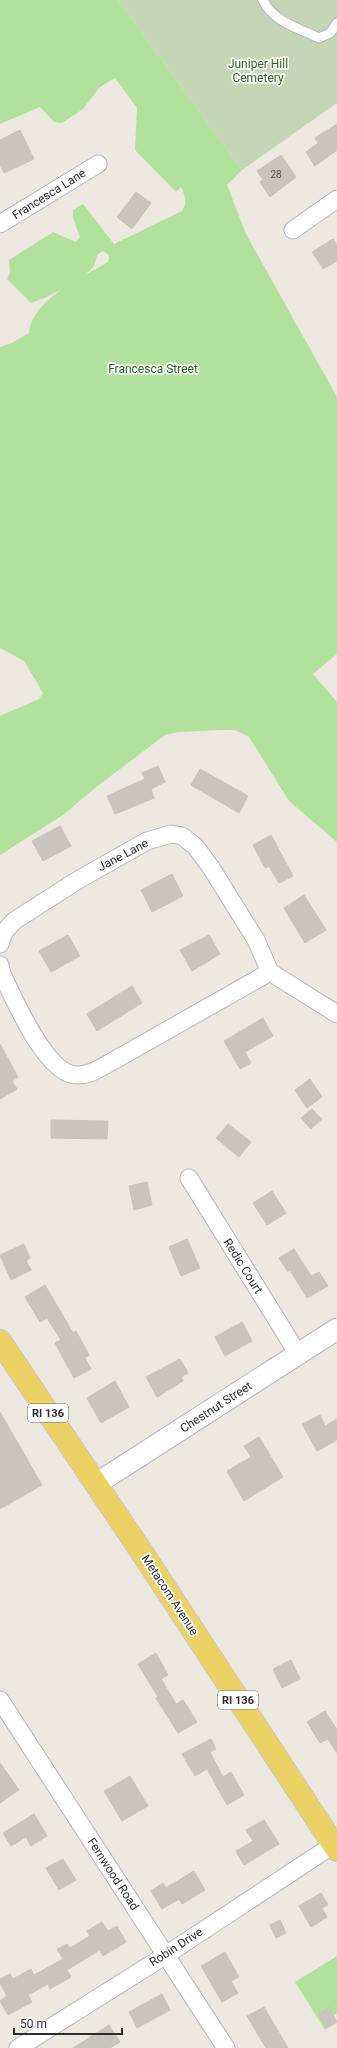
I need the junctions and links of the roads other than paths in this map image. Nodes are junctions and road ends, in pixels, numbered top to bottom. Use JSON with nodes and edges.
{"nodes":[{"id":1,"x":263,"y":0,"type":"edge"},
{"id":2,"x":337,"y":23,"type":"edge"},
{"id":3,"x":98,"y":164,"type":"dead end"},
{"id":4,"x":337,"y":199,"type":"edge"},
{"id":5,"x":0,"y":224,"type":"edge"},
{"id":6,"x":293,"y":230,"type":"dead end"},
{"id":7,"x":0,"y":944,"type":"edge"},
{"id":8,"x":0,"y":965,"type":"edge"},
{"id":9,"x":270,"y":972,"type":"junction"},
{"id":10,"x":337,"y":1014,"type":"edge"},
{"id":11,"x":189,"y":1178,"type":"dead end"},
{"id":12,"x":337,"y":1329,"type":"edge"},
{"id":13,"x":0,"y":1341,"type":"edge"},
{"id":14,"x":298,"y":1354,"type":"junction"},
{"id":15,"x":96,"y":1484,"type":"junction"},
{"id":16,"x":0,"y":1700,"type":"edge"},
{"id":17,"x":335,"y":1848,"type":"edge"},
{"id":18,"x":166,"y":1955,"type":"junction"},
{"id":19,"x":18,"y":2048,"type":"edge"},
{"id":20,"x":226,"y":2048,"type":"edge"}],
"edges":[{"from":1,"to":2,"type":"lane"},
{"from":3,"to":5,"type":"street","name":"Francesca Lane"},
{"from":4,"to":6,"type":"street"},
{"from":7,"to":9,"type":"street","name":"Jane Lane"},
{"from":8,"to":9,"type":"street"},
{"from":9,"to":10,"type":"street"},
{"from":11,"to":14,"type":"street","name":"Redic Court"},
{"from":12,"to":14,"type":"street","name":"Chestnut Street"},
{"from":13,"to":15,"type":"main road","name":"Metacom Avenue","number":"RI 136"},
{"from":14,"to":15,"type":"street","name":"Chestnut Street"},
{"from":15,"to":17,"type":"main road","name":"Metacom Avenue","number":"RI 136"},
{"from":16,"to":18,"type":"street","name":"Fernwood Road"},
{"from":17,"to":18,"type":"street","name":"Robin Drive"},
{"from":18,"to":19,"type":"street","name":"Robin Drive"},
{"from":18,"to":20,"type":"street","name":"Fernwood Road"}]}
